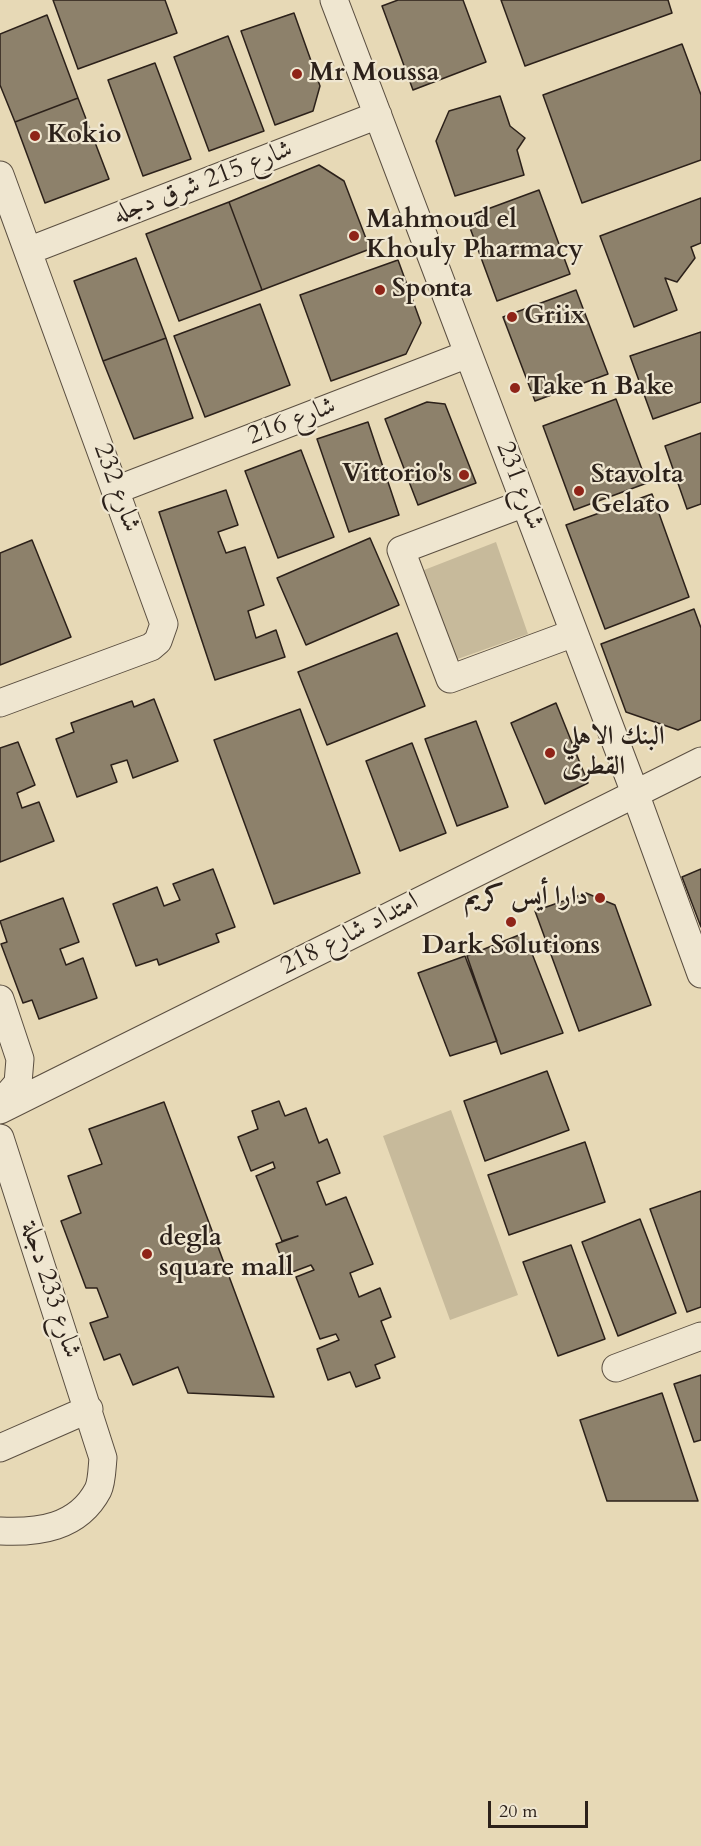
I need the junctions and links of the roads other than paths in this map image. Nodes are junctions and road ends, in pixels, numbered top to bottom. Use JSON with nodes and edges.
{"nodes":[{"id":1,"x":334,"y":0,"type":"edge"},
{"id":2,"x":378,"y":115,"type":"junction"},
{"id":3,"x":0,"y":175,"type":"edge"},
{"id":4,"x":28,"y":251,"type":"junction"},
{"id":5,"x":468,"y":354,"type":"junction"},
{"id":6,"x":116,"y":490,"type":"junction"},
{"id":7,"x":525,"y":503,"type":"junction"},
{"id":8,"x":574,"y":633,"type":"junction"},
{"id":9,"x":0,"y":703,"type":"edge"},
{"id":10,"x":701,"y":761,"type":"edge"},
{"id":11,"x":635,"y":793,"type":"junction"},
{"id":12,"x":701,"y":974,"type":"edge"},
{"id":13,"x":0,"y":999,"type":"edge"},
{"id":14,"x":0,"y":1104,"type":"edge"},
{"id":15,"x":0,"y":1110,"type":"edge"},
{"id":16,"x":0,"y":1138,"type":"edge"},
{"id":17,"x":701,"y":1336,"type":"edge"},
{"id":18,"x":616,"y":1368,"type":"dead end"},
{"id":19,"x":89,"y":1409,"type":"junction"},
{"id":20,"x":0,"y":1448,"type":"edge"},
{"id":21,"x":0,"y":1532,"type":"edge"}],
"edges":[{"from":1,"to":2,"type":"street","name":"شارع 231"},
{"from":2,"to":4,"type":"street","name":"شارع 215 شرق دجله"},
{"from":2,"to":5,"type":"street","name":"شارع 231"},
{"from":3,"to":4,"type":"street","name":"شارع 232"},
{"from":4,"to":6,"type":"street","name":"شارع 232"},
{"from":5,"to":6,"type":"street","name":"شارع 216"},
{"from":5,"to":7,"type":"street","name":"شارع 231"},
{"from":6,"to":9,"type":"street","name":"شارع 232"},
{"from":7,"to":8,"type":"street","name":"شارع 231"},
{"from":7,"to":8,"type":"street"},
{"from":8,"to":11,"type":"street","name":"شارع 231"},
{"from":10,"to":11,"type":"street","name":"امتداد شارع 218"},
{"from":11,"to":12,"type":"street","name":"شارع 231"},
{"from":11,"to":15,"type":"street","name":"امتداد شارع 218"},
{"from":13,"to":14,"type":"street"},
{"from":16,"to":19,"type":"street","name":"شارع 233 دجلة"},
{"from":17,"to":18,"type":"street"},
{"from":19,"to":20,"type":"street"},
{"from":19,"to":21,"type":"street","name":"شارع 233 دجلة"}]}
